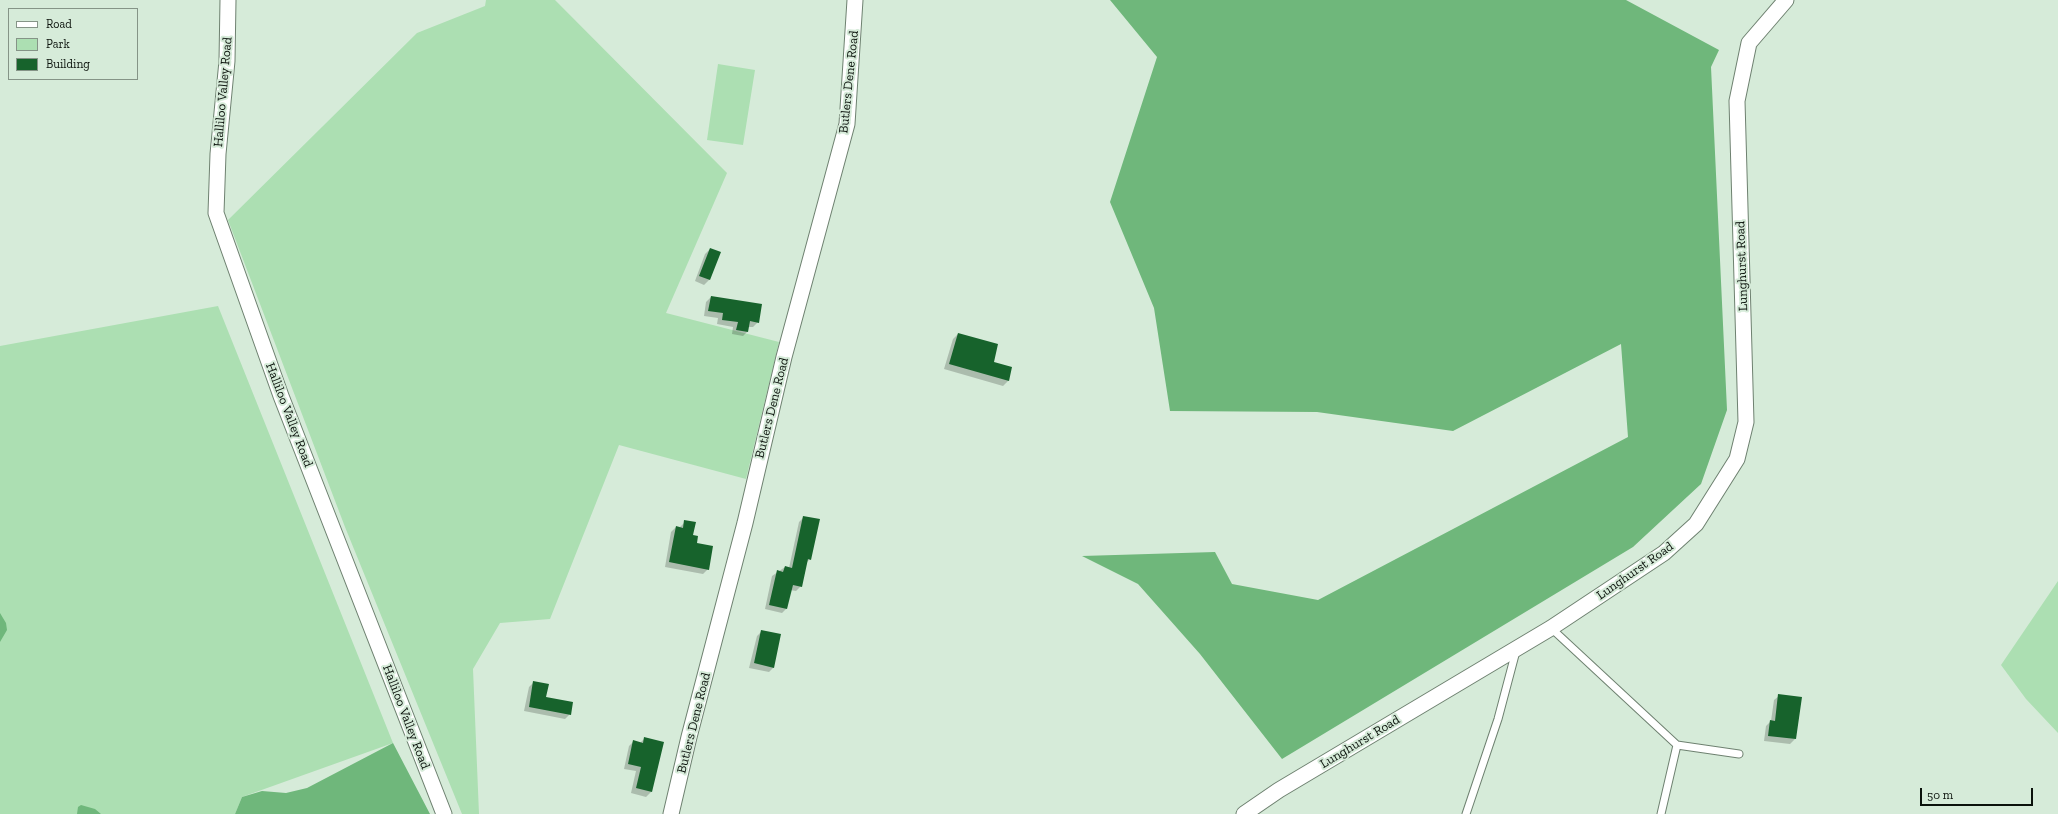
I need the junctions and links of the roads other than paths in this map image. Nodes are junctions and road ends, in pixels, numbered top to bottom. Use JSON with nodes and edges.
{"nodes":[{"id":1,"x":228,"y":0,"type":"edge"},
{"id":2,"x":855,"y":0,"type":"edge"},
{"id":3,"x":1786,"y":0,"type":"edge"},
{"id":4,"x":1551,"y":628,"type":"junction"},
{"id":5,"x":1516,"y":648,"type":"junction"},
{"id":6,"x":1677,"y":745,"type":"junction"},
{"id":7,"x":1739,"y":754,"type":"dead end"},
{"id":8,"x":444,"y":814,"type":"edge"},
{"id":9,"x":671,"y":814,"type":"edge"},
{"id":10,"x":1244,"y":814,"type":"edge"},
{"id":11,"x":1466,"y":814,"type":"edge"},
{"id":12,"x":1661,"y":814,"type":"edge"}],
"edges":[{"from":1,"to":8,"type":"street","name":"Halliloo Valley Road"},
{"from":2,"to":9,"type":"street","name":"Butlers Dene Road"},
{"from":3,"to":4,"type":"street","name":"Lunghurst Road"},
{"from":4,"to":5,"type":"street","name":"Lunghurst Road"},
{"from":4,"to":6,"type":"lane"},
{"from":5,"to":10,"type":"street","name":"Lunghurst Road"},
{"from":5,"to":11,"type":"lane"},
{"from":6,"to":7,"type":"lane"},
{"from":6,"to":12,"type":"lane"}]}
